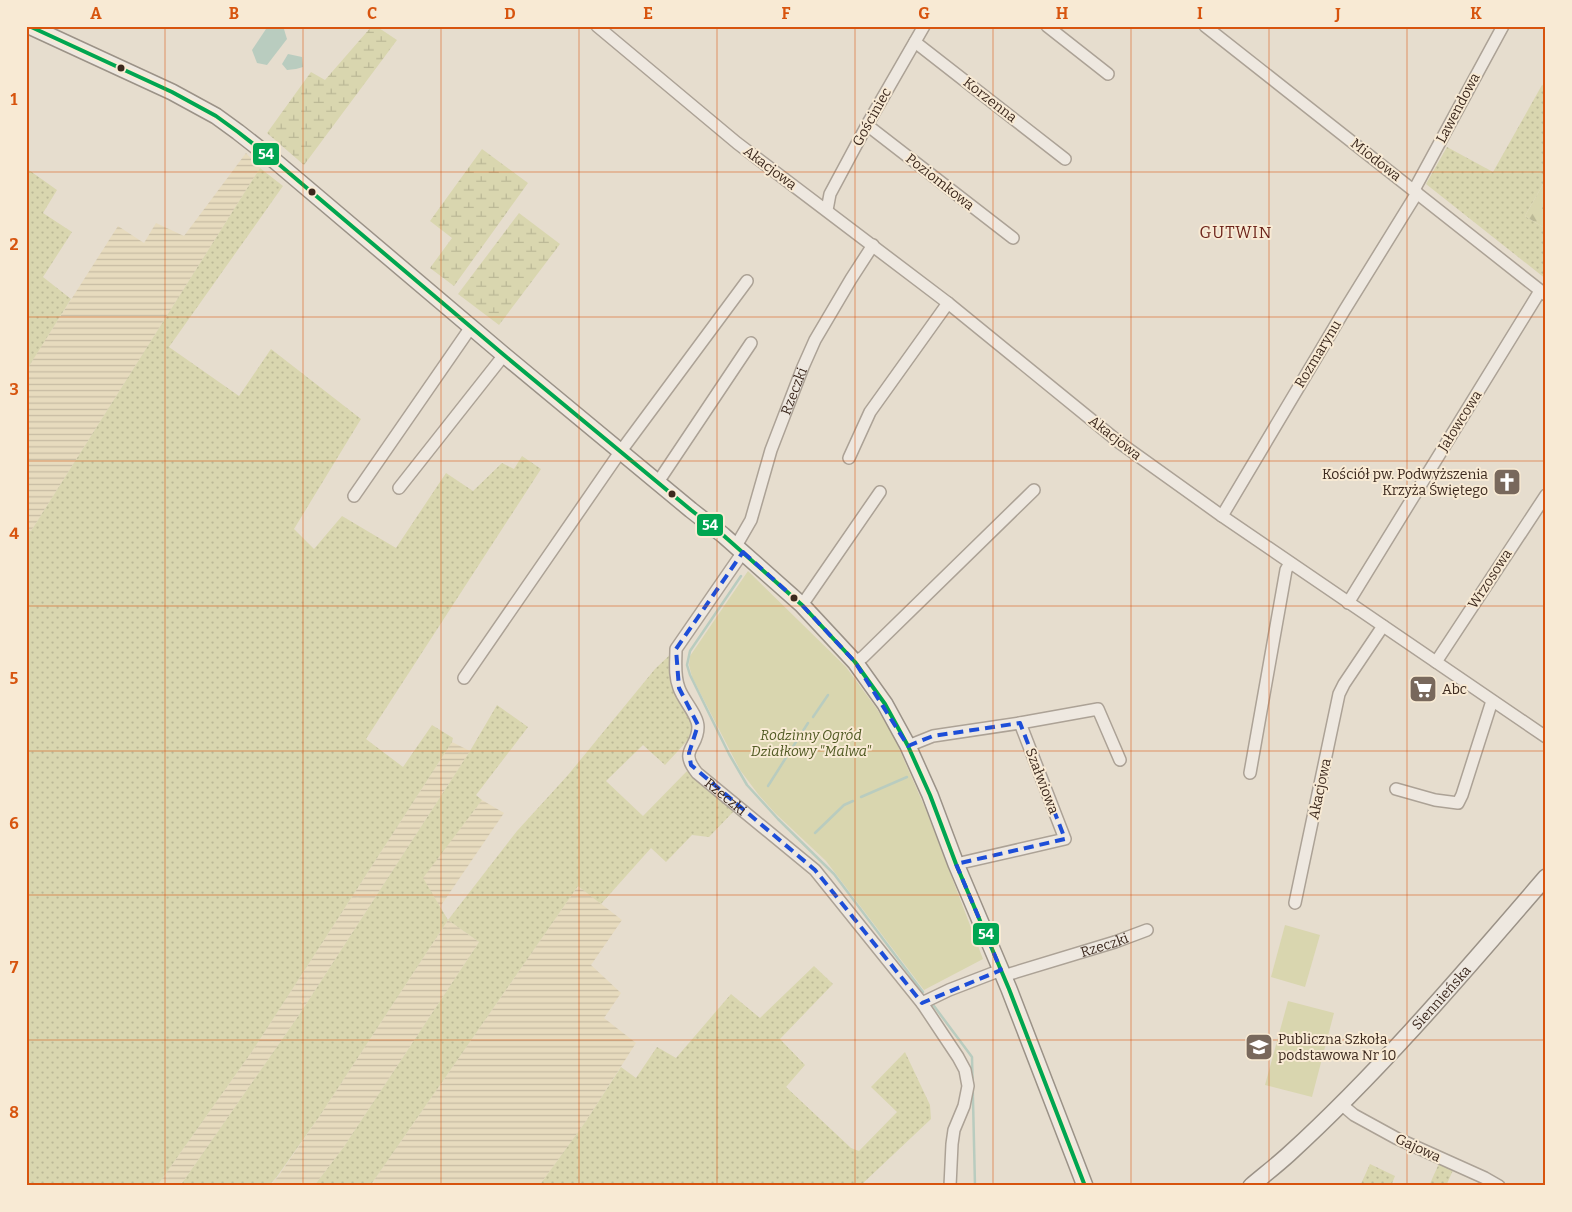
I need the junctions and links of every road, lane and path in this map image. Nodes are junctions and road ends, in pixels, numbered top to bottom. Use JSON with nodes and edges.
{"nodes":[{"id":1,"x":29,"y":26,"type":"edge"},
{"id":2,"x":597,"y":26,"type":"edge"},
{"id":3,"x":924,"y":26,"type":"edge"},
{"id":4,"x":1047,"y":26,"type":"edge"},
{"id":5,"x":1205,"y":26,"type":"edge"},
{"id":6,"x":1502,"y":26,"type":"edge"},
{"id":7,"x":915,"y":42,"type":"junction"},
{"id":8,"x":1108,"y":74,"type":"dead end"},
{"id":9,"x":867,"y":125,"type":"junction"},
{"id":10,"x":1064,"y":158,"type":"dead end"},
{"id":11,"x":1415,"y":191,"type":"junction"},
{"id":12,"x":826,"y":210,"type":"junction"},
{"id":13,"x":1013,"y":238,"type":"dead end"},
{"id":14,"x":873,"y":245,"type":"junction"},
{"id":15,"x":747,"y":281,"type":"dead end"},
{"id":16,"x":1543,"y":293,"type":"edge"},
{"id":17,"x":948,"y":303,"type":"junction"},
{"id":18,"x":471,"y":327,"type":"junction"},
{"id":19,"x":751,"y":343,"type":"dead end"},
{"id":20,"x":504,"y":355,"type":"junction"},
{"id":21,"x":621,"y":452,"type":"junction"},
{"id":22,"x":849,"y":458,"type":"dead end"},
{"id":23,"x":658,"y":482,"type":"junction"},
{"id":24,"x":399,"y":488,"type":"dead end"},
{"id":25,"x":1034,"y":490,"type":"dead end"},
{"id":26,"x":880,"y":492,"type":"dead end"},
{"id":27,"x":354,"y":496,"type":"dead end"},
{"id":28,"x":1546,"y":496,"type":"edge"},
{"id":29,"x":1222,"y":516,"type":"junction"},
{"id":30,"x":740,"y":549,"type":"junction"},
{"id":31,"x":1290,"y":563,"type":"junction"},
{"id":32,"x":1348,"y":602,"type":"junction"},
{"id":33,"x":802,"y":605,"type":"junction"},
{"id":34,"x":1383,"y":626,"type":"junction"},
{"id":35,"x":855,"y":662,"type":"junction"},
{"id":36,"x":1436,"y":662,"type":"junction"},
{"id":37,"x":464,"y":678,"type":"dead end"},
{"id":38,"x":1492,"y":701,"type":"junction"},
{"id":39,"x":1020,"y":723,"type":"junction"},
{"id":40,"x":1546,"y":737,"type":"edge"},
{"id":41,"x":908,"y":746,"type":"junction"},
{"id":42,"x":1120,"y":760,"type":"dead end"},
{"id":43,"x":1250,"y":773,"type":"dead end"},
{"id":44,"x":1396,"y":789,"type":"dead end"},
{"id":45,"x":956,"y":864,"type":"junction"},
{"id":46,"x":1546,"y":877,"type":"edge"},
{"id":47,"x":1295,"y":903,"type":"dead end"},
{"id":48,"x":1147,"y":930,"type":"dead end"},
{"id":49,"x":1002,"y":973,"type":"junction"},
{"id":50,"x":922,"y":1002,"type":"junction"},
{"id":51,"x":1341,"y":1104,"type":"junction"},
{"id":52,"x":1288,"y":1156,"type":"junction"},
{"id":53,"x":1085,"y":1183,"type":"edge"},
{"id":54,"x":950,"y":1186,"type":"edge"},
{"id":55,"x":1251,"y":1186,"type":"edge"},
{"id":56,"x":1262,"y":1186,"type":"edge"},
{"id":57,"x":1499,"y":1186,"type":"edge"}],
"edges":[{"from":1,"to":18,"type":"main road"},
{"from":2,"to":12,"type":"street","name":"Akacjowa"},
{"from":3,"to":7,"type":"street","name":"Gościniec"},
{"from":4,"to":8,"type":"street"},
{"from":5,"to":11,"type":"street","name":"Miodowa"},
{"from":6,"to":11,"type":"street","name":"Lawendowa"},
{"from":7,"to":9,"type":"street","name":"Gościniec"},
{"from":7,"to":10,"type":"street","name":"Korzenna"},
{"from":9,"to":12,"type":"street","name":"Gościniec"},
{"from":9,"to":13,"type":"street","name":"Poziomkowa"},
{"from":11,"to":16,"type":"street","name":"Miodowa"},
{"from":11,"to":29,"type":"street","name":"Rozmarynu"},
{"from":12,"to":14,"type":"street","name":"Akacjowa"},
{"from":14,"to":17,"type":"street","name":"Akacjowa"},
{"from":14,"to":30,"type":"street","name":"Rzeczki"},
{"from":15,"to":21,"type":"street"},
{"from":16,"to":32,"type":"street","name":"Jałowcowa"},
{"from":17,"to":22,"type":"street"},
{"from":17,"to":29,"type":"street","name":"Akacjowa"},
{"from":18,"to":20,"type":"main road"},
{"from":18,"to":27,"type":"street"},
{"from":19,"to":23,"type":"street"},
{"from":20,"to":21,"type":"main road"},
{"from":20,"to":24,"type":"street"},
{"from":21,"to":23,"type":"main road"},
{"from":21,"to":37,"type":"street"},
{"from":23,"to":30,"type":"main road"},
{"from":25,"to":35,"type":"street"},
{"from":26,"to":33,"type":"street"},
{"from":28,"to":36,"type":"street","name":"Wrzosowa"},
{"from":29,"to":31,"type":"street","name":"Akacjowa"},
{"from":30,"to":33,"type":"main road"},
{"from":30,"to":50,"type":"street","name":"Rzeczki"},
{"from":31,"to":32,"type":"street","name":"Akacjowa"},
{"from":31,"to":43,"type":"street"},
{"from":32,"to":34,"type":"street","name":"Akacjowa"},
{"from":33,"to":35,"type":"main road"},
{"from":34,"to":36,"type":"street","name":"Akacjowa"},
{"from":34,"to":47,"type":"street","name":"Akacjowa"},
{"from":35,"to":41,"type":"main road"},
{"from":36,"to":38,"type":"street","name":"Akacjowa"},
{"from":38,"to":40,"type":"street","name":"Akacjowa"},
{"from":38,"to":44,"type":"street"},
{"from":39,"to":41,"type":"street"},
{"from":39,"to":42,"type":"street"},
{"from":39,"to":45,"type":"street","name":"Szałwiowa"},
{"from":41,"to":45,"type":"main road"},
{"from":45,"to":49,"type":"main road"},
{"from":46,"to":51,"type":"main road","name":"Siennieńska"},
{"from":48,"to":49,"type":"street","name":"Rzeczki"},
{"from":49,"to":50,"type":"street","name":"Rzeczki"},
{"from":49,"to":53,"type":"main road"},
{"from":50,"to":54,"type":"street","name":"Rzeczki"},
{"from":51,"to":52,"type":"main road","name":"Siennieńska"},
{"from":51,"to":57,"type":"street","name":"Gajowa"},
{"from":52,"to":55,"type":"main road","name":"Siennieńska"},
{"from":52,"to":56,"type":"main road","name":"Siennieńska"}]}
